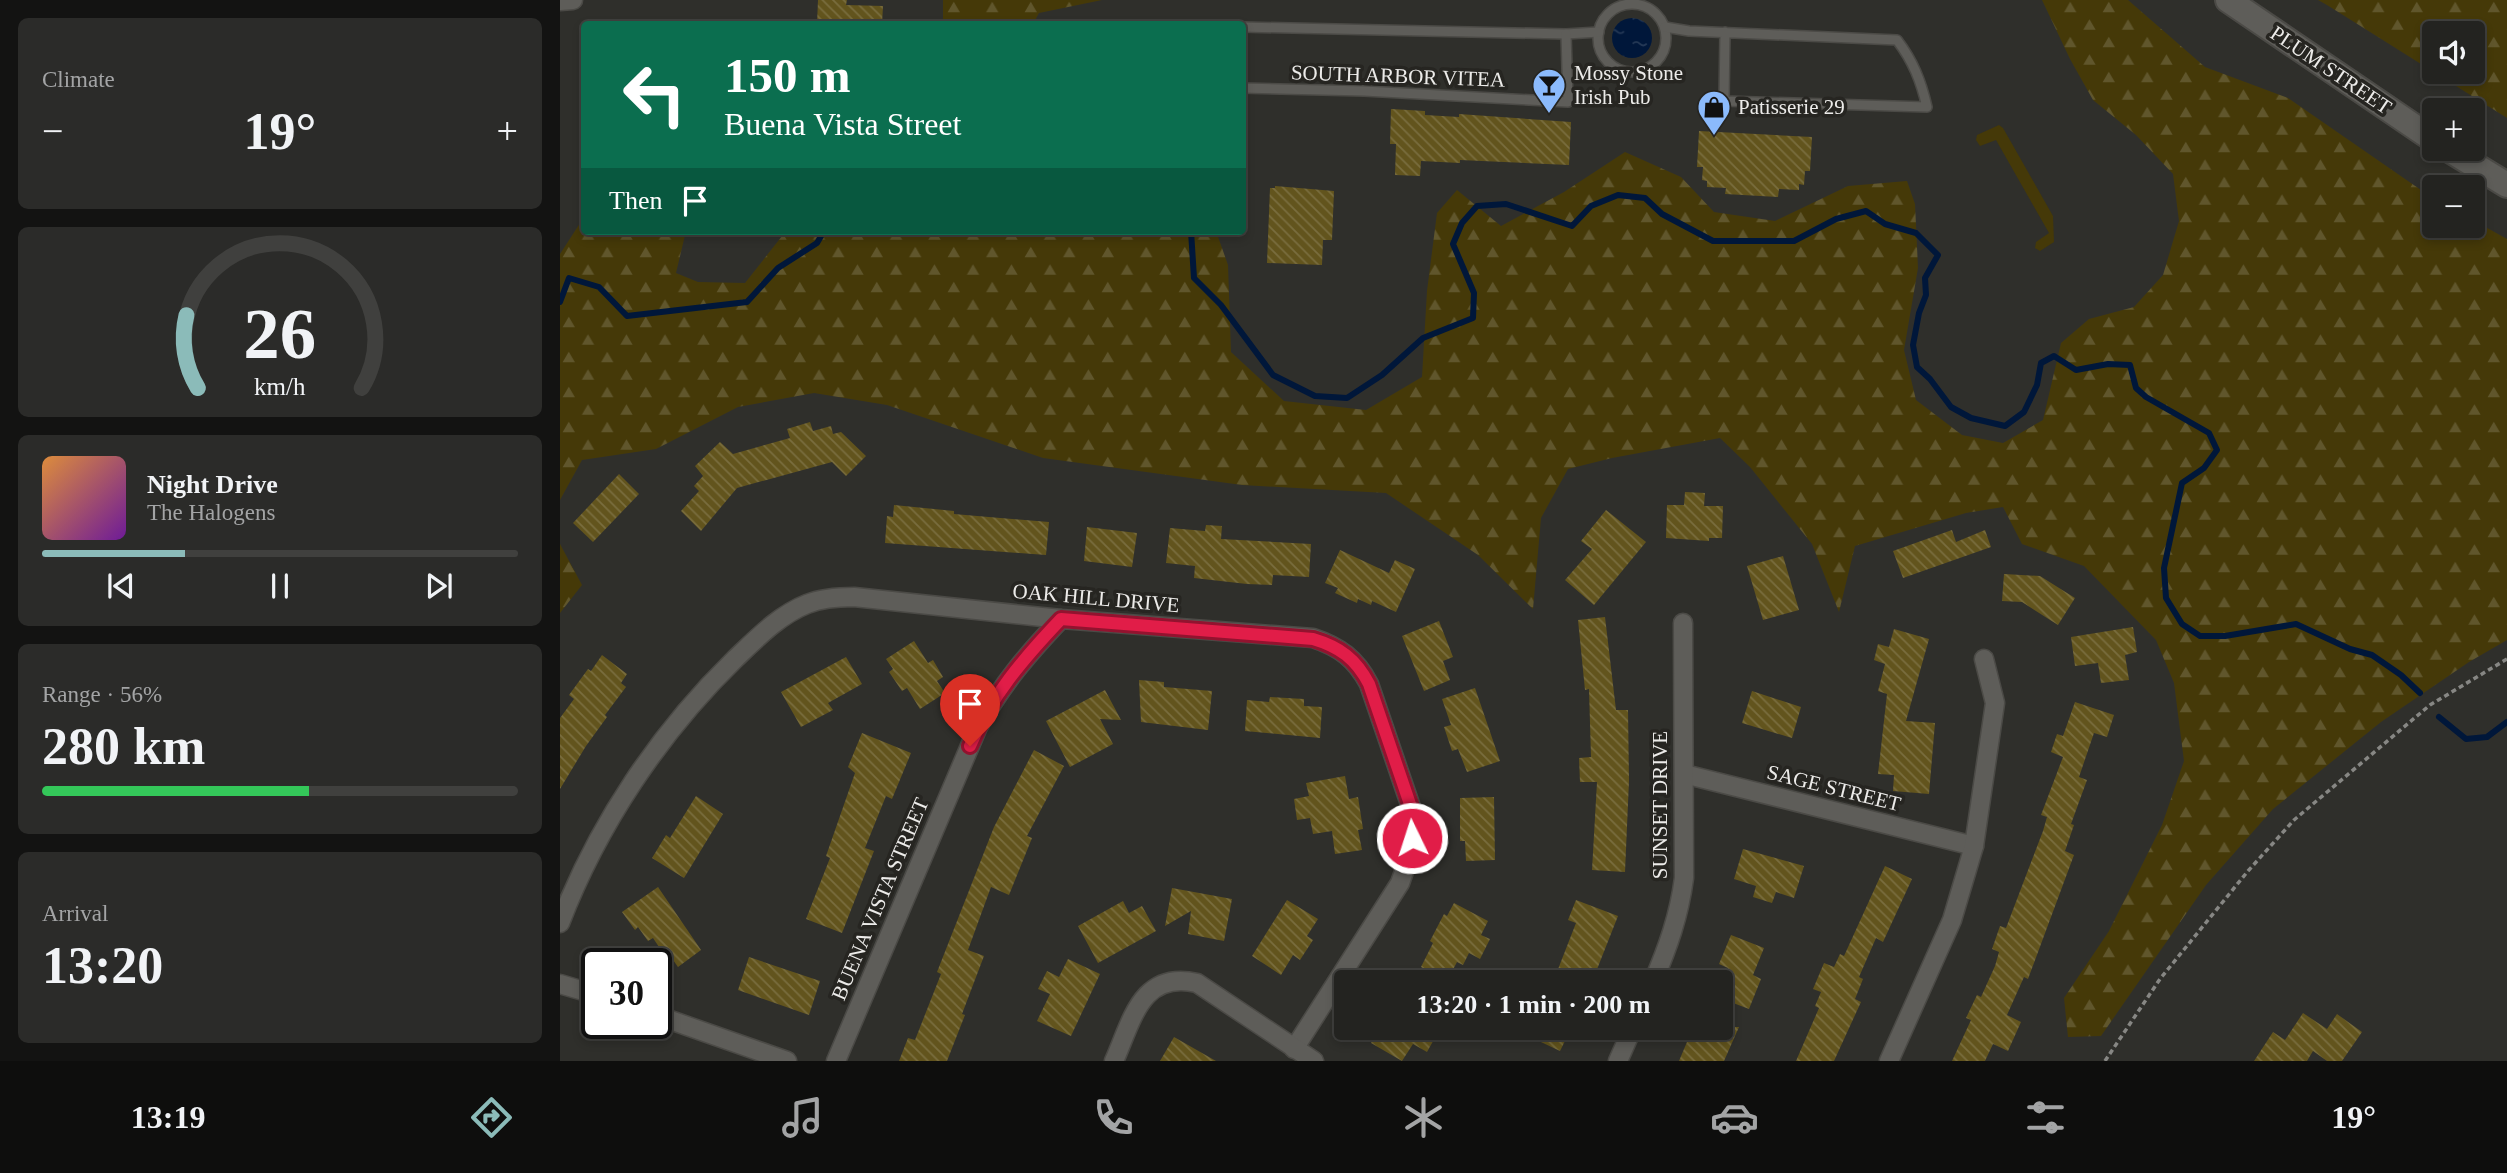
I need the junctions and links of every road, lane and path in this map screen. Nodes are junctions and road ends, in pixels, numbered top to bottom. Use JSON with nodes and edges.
{"nodes":[{"id":1,"x":573,"y":0,"type":"edge"},
{"id":2,"x":2228,"y":0,"type":"edge"},
{"id":3,"x":560,"y":1,"type":"edge"},
{"id":4,"x":1619,"y":3,"type":"edge"},
{"id":5,"x":1246,"y":27,"type":"edge"},
{"id":6,"x":1665,"y":27,"type":"junction"},
{"id":7,"x":1599,"y":32,"type":"junction"},
{"id":8,"x":1725,"y":32,"type":"junction"},
{"id":9,"x":1566,"y":34,"type":"junction"},
{"id":10,"x":1246,"y":88,"type":"edge"},
{"id":11,"x":2422,"y":131,"type":"edge"},
{"id":12,"x":2468,"y":161,"type":"edge"},
{"id":13,"x":2507,"y":185,"type":"edge"},
{"id":14,"x":1061,"y":619,"type":"junction"},
{"id":15,"x":1683,"y":623,"type":"dead end"},
{"id":16,"x":1984,"y":659,"type":"dead end"},
{"id":17,"x":2507,"y":659,"type":"edge"},
{"id":18,"x":1684,"y":774,"type":"junction"},
{"id":19,"x":1974,"y":846,"type":"junction"},
{"id":20,"x":560,"y":923,"type":"edge"},
{"id":21,"x":1658,"y":970,"type":"edge"},
{"id":22,"x":560,"y":984,"type":"edge"},
{"id":23,"x":581,"y":990,"type":"edge"},
{"id":24,"x":672,"y":1021,"type":"edge"},
{"id":25,"x":1627,"y":1040,"type":"edge"},
{"id":26,"x":1294,"y":1049,"type":"junction"},
{"id":27,"x":787,"y":1061,"type":"edge"},
{"id":28,"x":836,"y":1061,"type":"edge"},
{"id":29,"x":1114,"y":1061,"type":"edge"},
{"id":30,"x":1314,"y":1061,"type":"edge"},
{"id":31,"x":1618,"y":1061,"type":"edge"},
{"id":32,"x":1889,"y":1061,"type":"edge"},
{"id":33,"x":2105,"y":1061,"type":"edge"}],
"edges":[{"from":1,"to":3,"type":"street"},
{"from":2,"to":11,"type":"main road","name":"PLUM STREET"},
{"from":4,"to":6,"type":"lane"},
{"from":4,"to":7,"type":"lane"},
{"from":5,"to":9,"type":"lane"},
{"from":6,"to":7,"type":"lane"},
{"from":6,"to":8,"type":"lane"},
{"from":7,"to":9,"type":"lane"},
{"from":8,"to":8,"type":"lane"},
{"from":9,"to":10,"type":"lane","name":"SOUTH ARBOR VITEA"},
{"from":12,"to":13,"type":"main road"},
{"from":14,"to":20,"type":"street","name":"OAK HILL DRIVE"},
{"from":14,"to":26,"type":"street","name":"OAK HILL DRIVE"},
{"from":14,"to":28,"type":"street","name":"BUENA VISTA STREET"},
{"from":15,"to":18,"type":"street","name":"SUNSET DRIVE"},
{"from":16,"to":19,"type":"street"},
{"from":17,"to":33,"type":"path"},
{"from":18,"to":19,"type":"street","name":"SAGE STREET"},
{"from":18,"to":21,"type":"street","name":"SUNSET DRIVE"},
{"from":19,"to":32,"type":"street"},
{"from":22,"to":23,"type":"street"},
{"from":24,"to":27,"type":"street"},
{"from":25,"to":31,"type":"street"},
{"from":26,"to":29,"type":"street"},
{"from":26,"to":30,"type":"street"}]}
